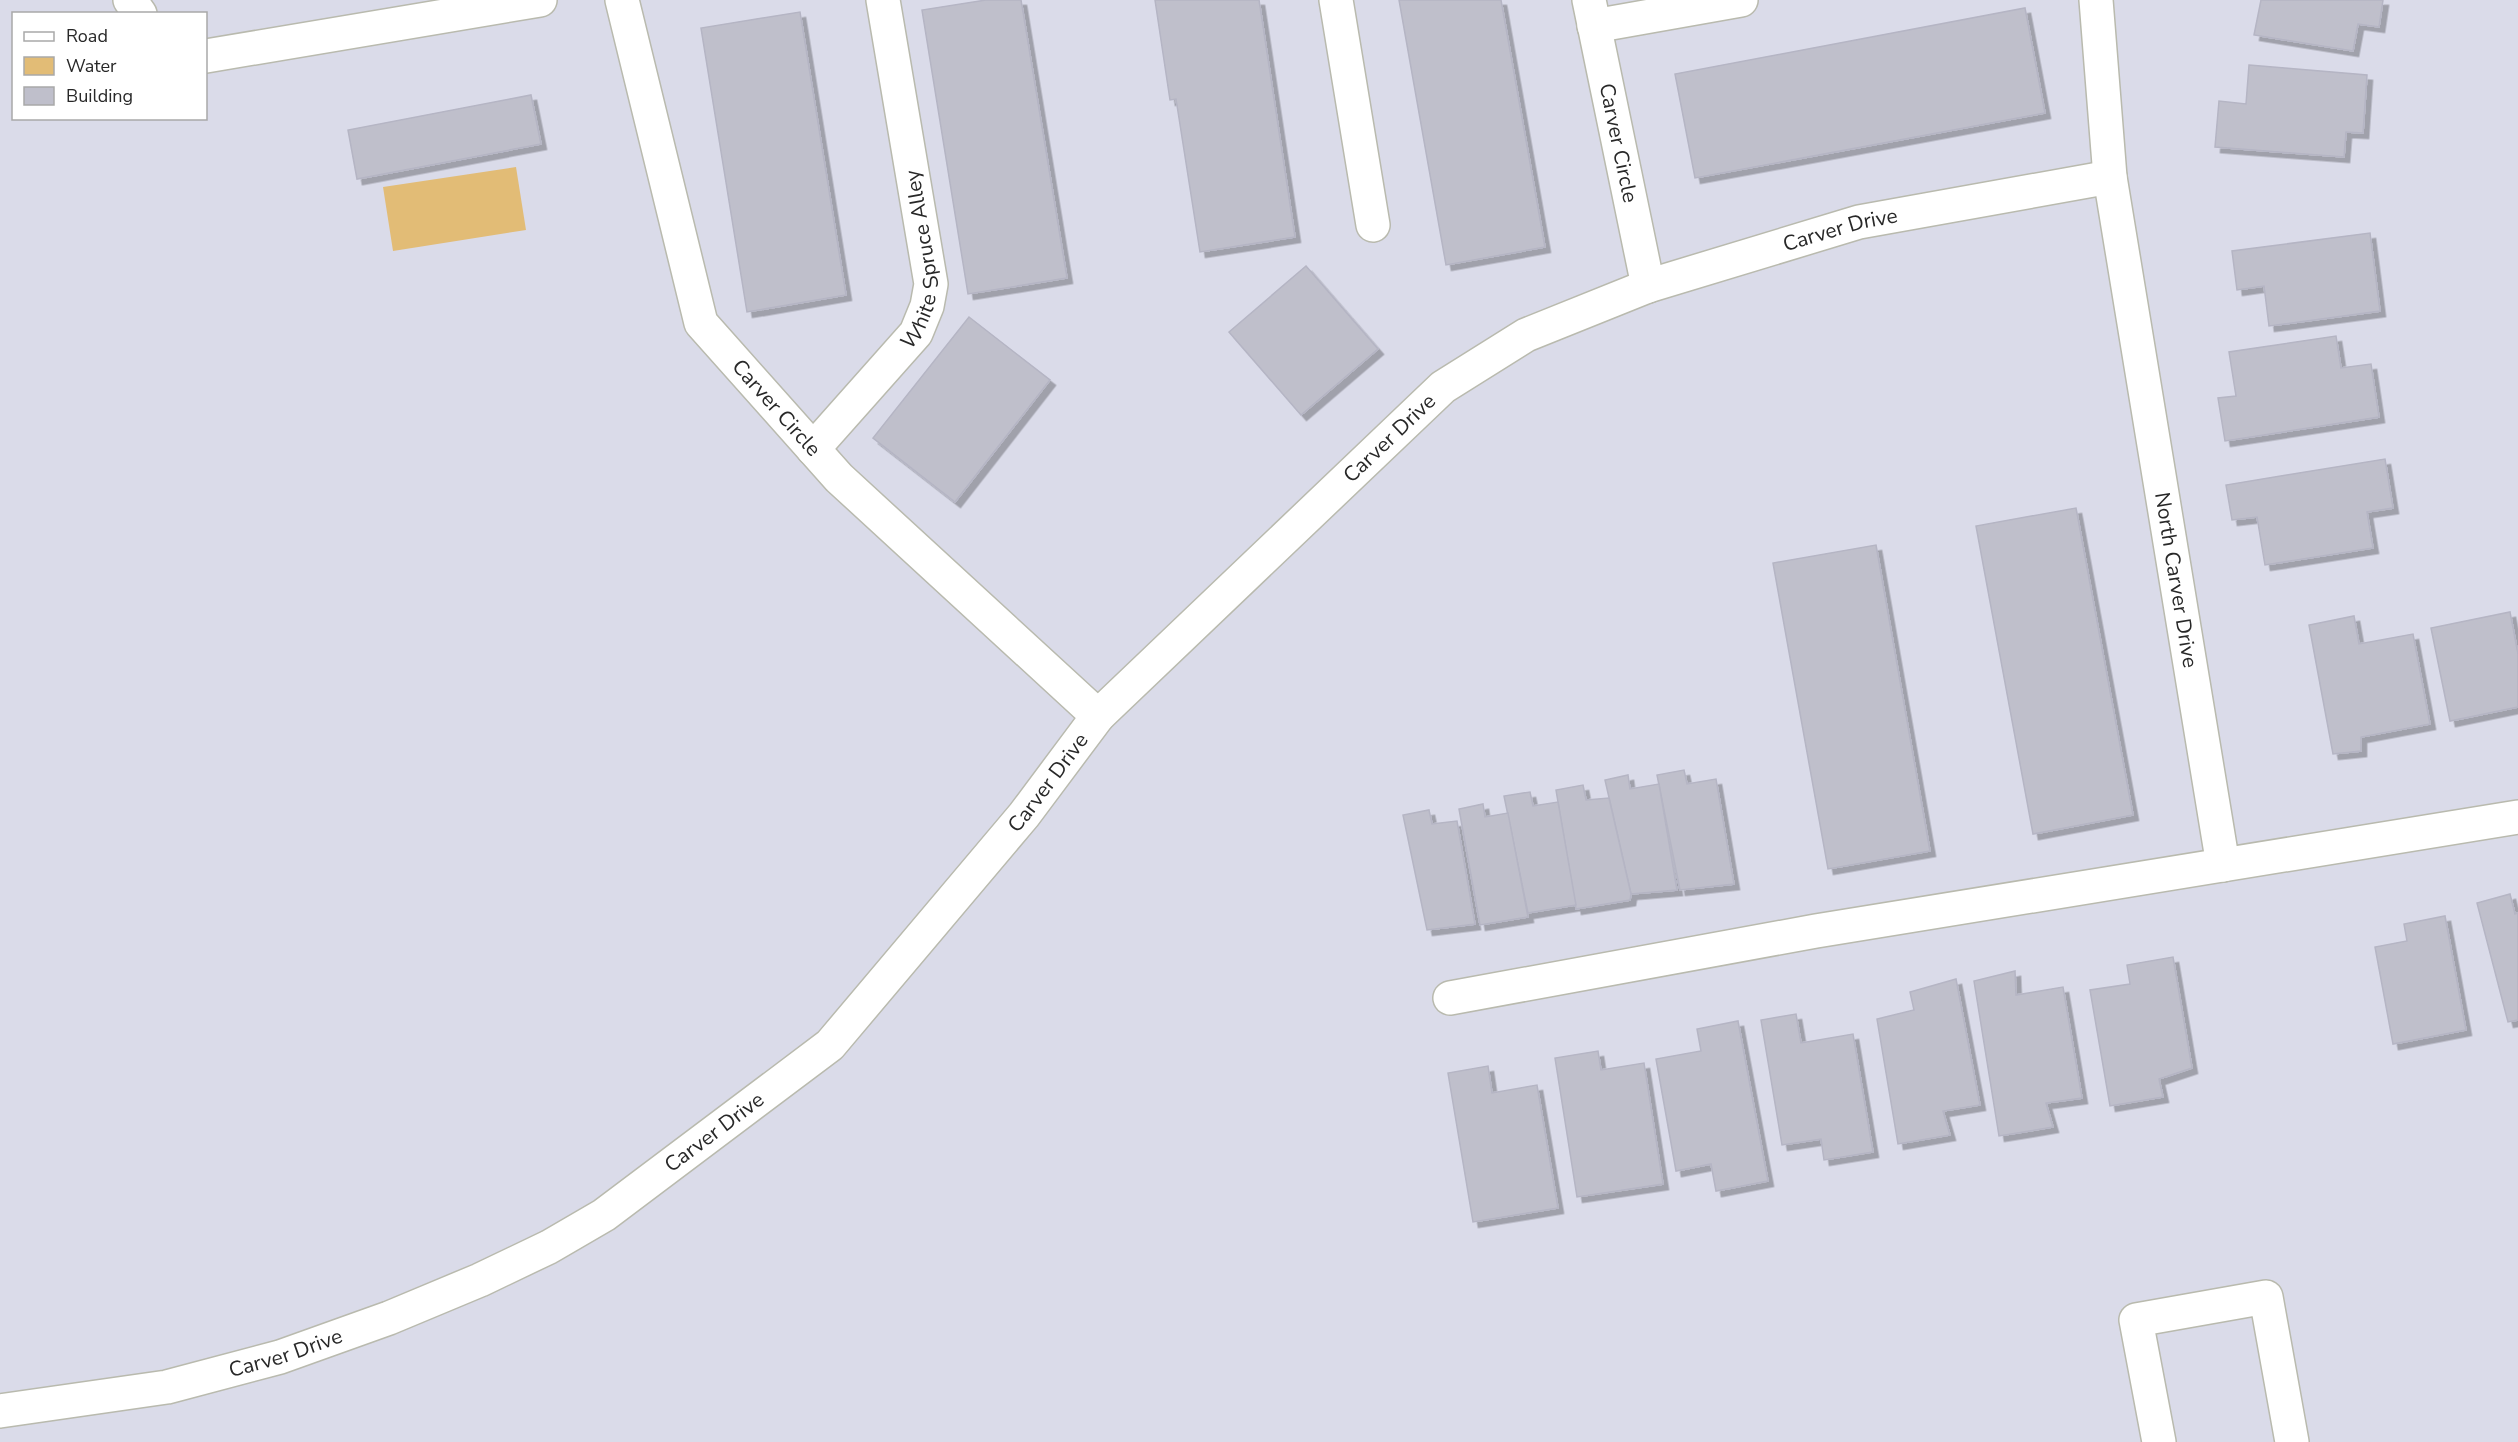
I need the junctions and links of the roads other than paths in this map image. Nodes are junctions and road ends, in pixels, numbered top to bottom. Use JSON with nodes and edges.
{"nodes":[{"id":1,"x":540,"y":0,"type":"edge"},
{"id":2,"x":622,"y":0,"type":"edge"},
{"id":3,"x":883,"y":0,"type":"edge"},
{"id":4,"x":1336,"y":0,"type":"edge"},
{"id":5,"x":1741,"y":0,"type":"edge"},
{"id":6,"x":2096,"y":0,"type":"edge"},
{"id":7,"x":1592,"y":13,"type":"edge"},
{"id":8,"x":207,"y":56,"type":"edge"},
{"id":9,"x":2110,"y":177,"type":"junction"},
{"id":10,"x":1373,"y":225,"type":"dead end"},
{"id":11,"x":1648,"y":286,"type":"junction"},
{"id":12,"x":813,"y":449,"type":"junction"},
{"id":13,"x":1098,"y":716,"type":"junction"},
{"id":14,"x":2518,"y":817,"type":"edge"},
{"id":15,"x":2223,"y":865,"type":"junction"},
{"id":16,"x":1450,"y":998,"type":"dead end"},
{"id":17,"x":0,"y":1411,"type":"edge"},
{"id":18,"x":2159,"y":1442,"type":"edge"},
{"id":19,"x":2292,"y":1442,"type":"edge"}],
"edges":[{"from":1,"to":8,"type":"street"},
{"from":2,"to":12,"type":"street","name":"Carver Circle"},
{"from":3,"to":12,"type":"street","name":"White Spruce Alley"},
{"from":4,"to":10,"type":"street"},
{"from":5,"to":7,"type":"street"},
{"from":6,"to":9,"type":"street","name":"North Carver Drive"},
{"from":7,"to":11,"type":"street","name":"Carver Circle"},
{"from":9,"to":11,"type":"street","name":"Carver Drive"},
{"from":9,"to":15,"type":"street","name":"North Carver Drive"},
{"from":11,"to":13,"type":"street","name":"Carver Drive"},
{"from":12,"to":13,"type":"street","name":"Carver Circle"},
{"from":13,"to":17,"type":"street","name":"Carver Drive"},
{"from":14,"to":15,"type":"street"},
{"from":15,"to":16,"type":"street"},
{"from":18,"to":19,"type":"street"}]}
